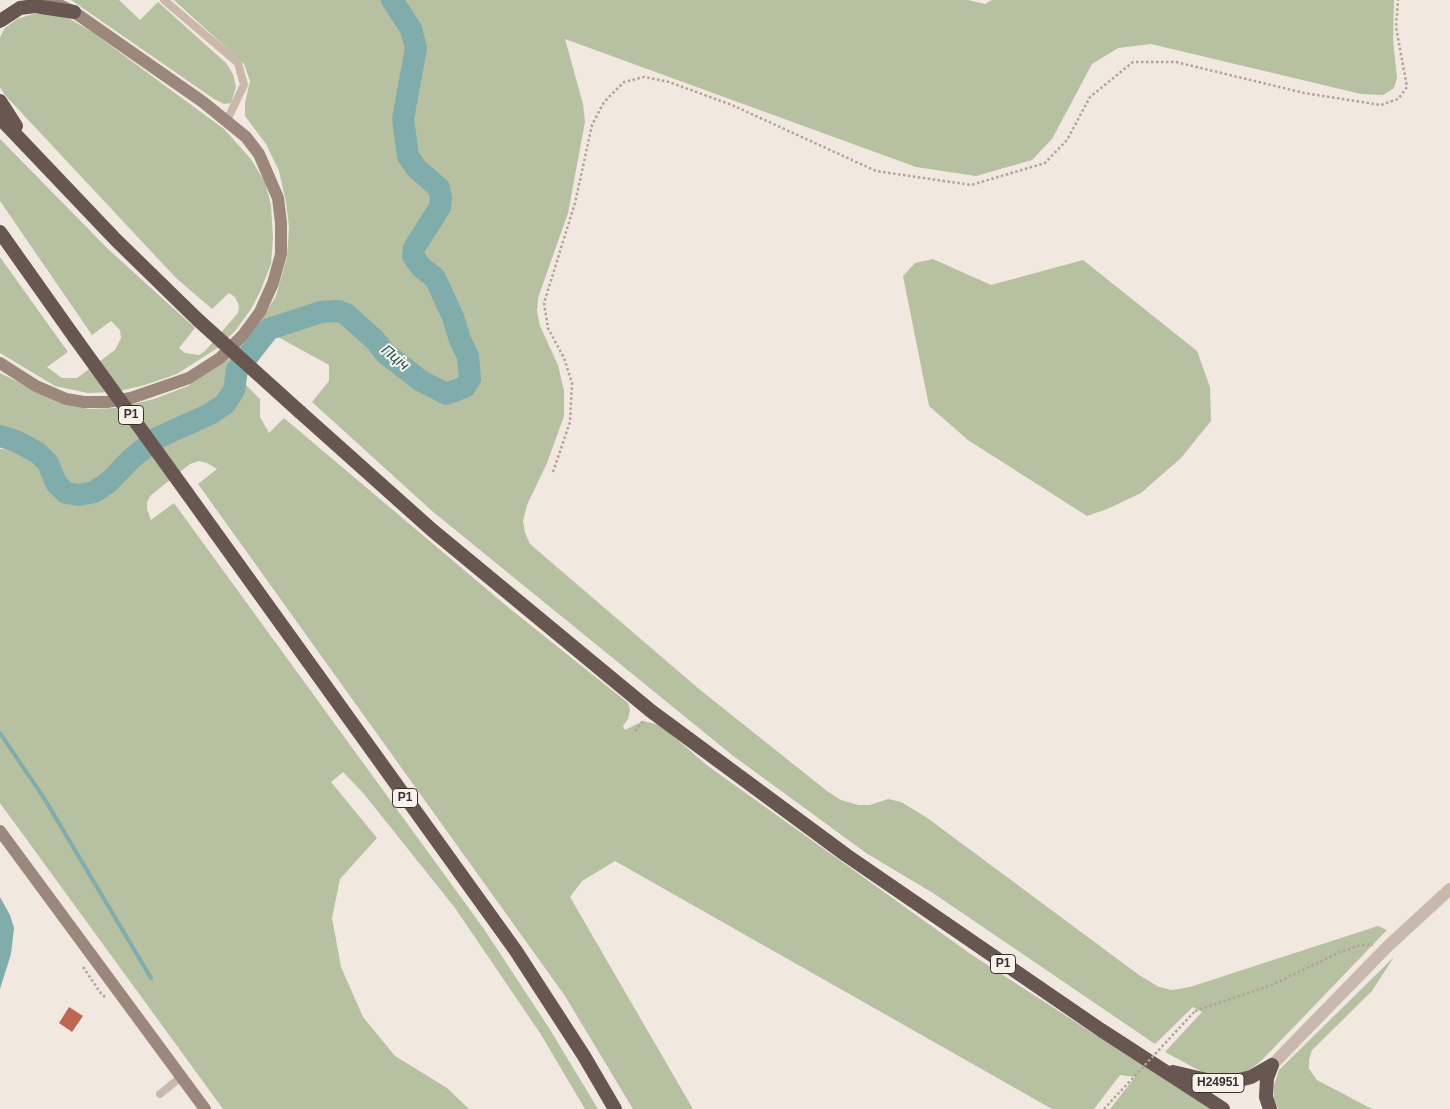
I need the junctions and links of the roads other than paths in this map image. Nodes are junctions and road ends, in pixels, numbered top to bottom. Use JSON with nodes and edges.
{"nodes":[{"id":1,"x":49,"y":0,"type":"edge"},
{"id":2,"x":164,"y":0,"type":"edge"},
{"id":3,"x":74,"y":12,"type":"junction"},
{"id":4,"x":0,"y":21,"type":"edge"},
{"id":5,"x":0,"y":101,"type":"edge"},
{"id":6,"x":0,"y":118,"type":"edge"},
{"id":7,"x":227,"y":120,"type":"junction"},
{"id":8,"x":40,"y":162,"type":"junction"},
{"id":9,"x":0,"y":232,"type":"edge"},
{"id":10,"x":0,"y":363,"type":"edge"},
{"id":11,"x":0,"y":831,"type":"edge"},
{"id":12,"x":1450,"y":889,"type":"edge"},
{"id":13,"x":1272,"y":1065,"type":"junction"},
{"id":14,"x":1162,"y":1070,"type":"junction"},
{"id":15,"x":181,"y":1077,"type":"junction"},
{"id":16,"x":160,"y":1094,"type":"dead end"},
{"id":17,"x":205,"y":1109,"type":"edge"},
{"id":18,"x":615,"y":1109,"type":"edge"},
{"id":19,"x":1223,"y":1109,"type":"edge"},
{"id":20,"x":1270,"y":1109,"type":"edge"}],
"edges":[{"from":1,"to":3,"type":"main road"},
{"from":2,"to":7,"type":"lane"},
{"from":3,"to":4,"type":"highway"},
{"from":3,"to":7,"type":"main road"},
{"from":5,"to":8,"type":"highway"},
{"from":6,"to":8,"type":"highway","number":"Р1"},
{"from":7,"to":10,"type":"main road"},
{"from":8,"to":14,"type":"highway","number":"Р1","bridge":true},
{"from":9,"to":18,"type":"highway","number":"Р1","bridge":true},
{"from":11,"to":15,"type":"main road"},
{"from":12,"to":13,"type":"street","number":"Н24951"},
{"from":13,"to":14,"type":"highway","number":"Н24951"},
{"from":13,"to":20,"type":"highway"},
{"from":14,"to":19,"type":"highway","number":"Р1"},
{"from":15,"to":16,"type":"lane"},
{"from":15,"to":17,"type":"main road"}]}
